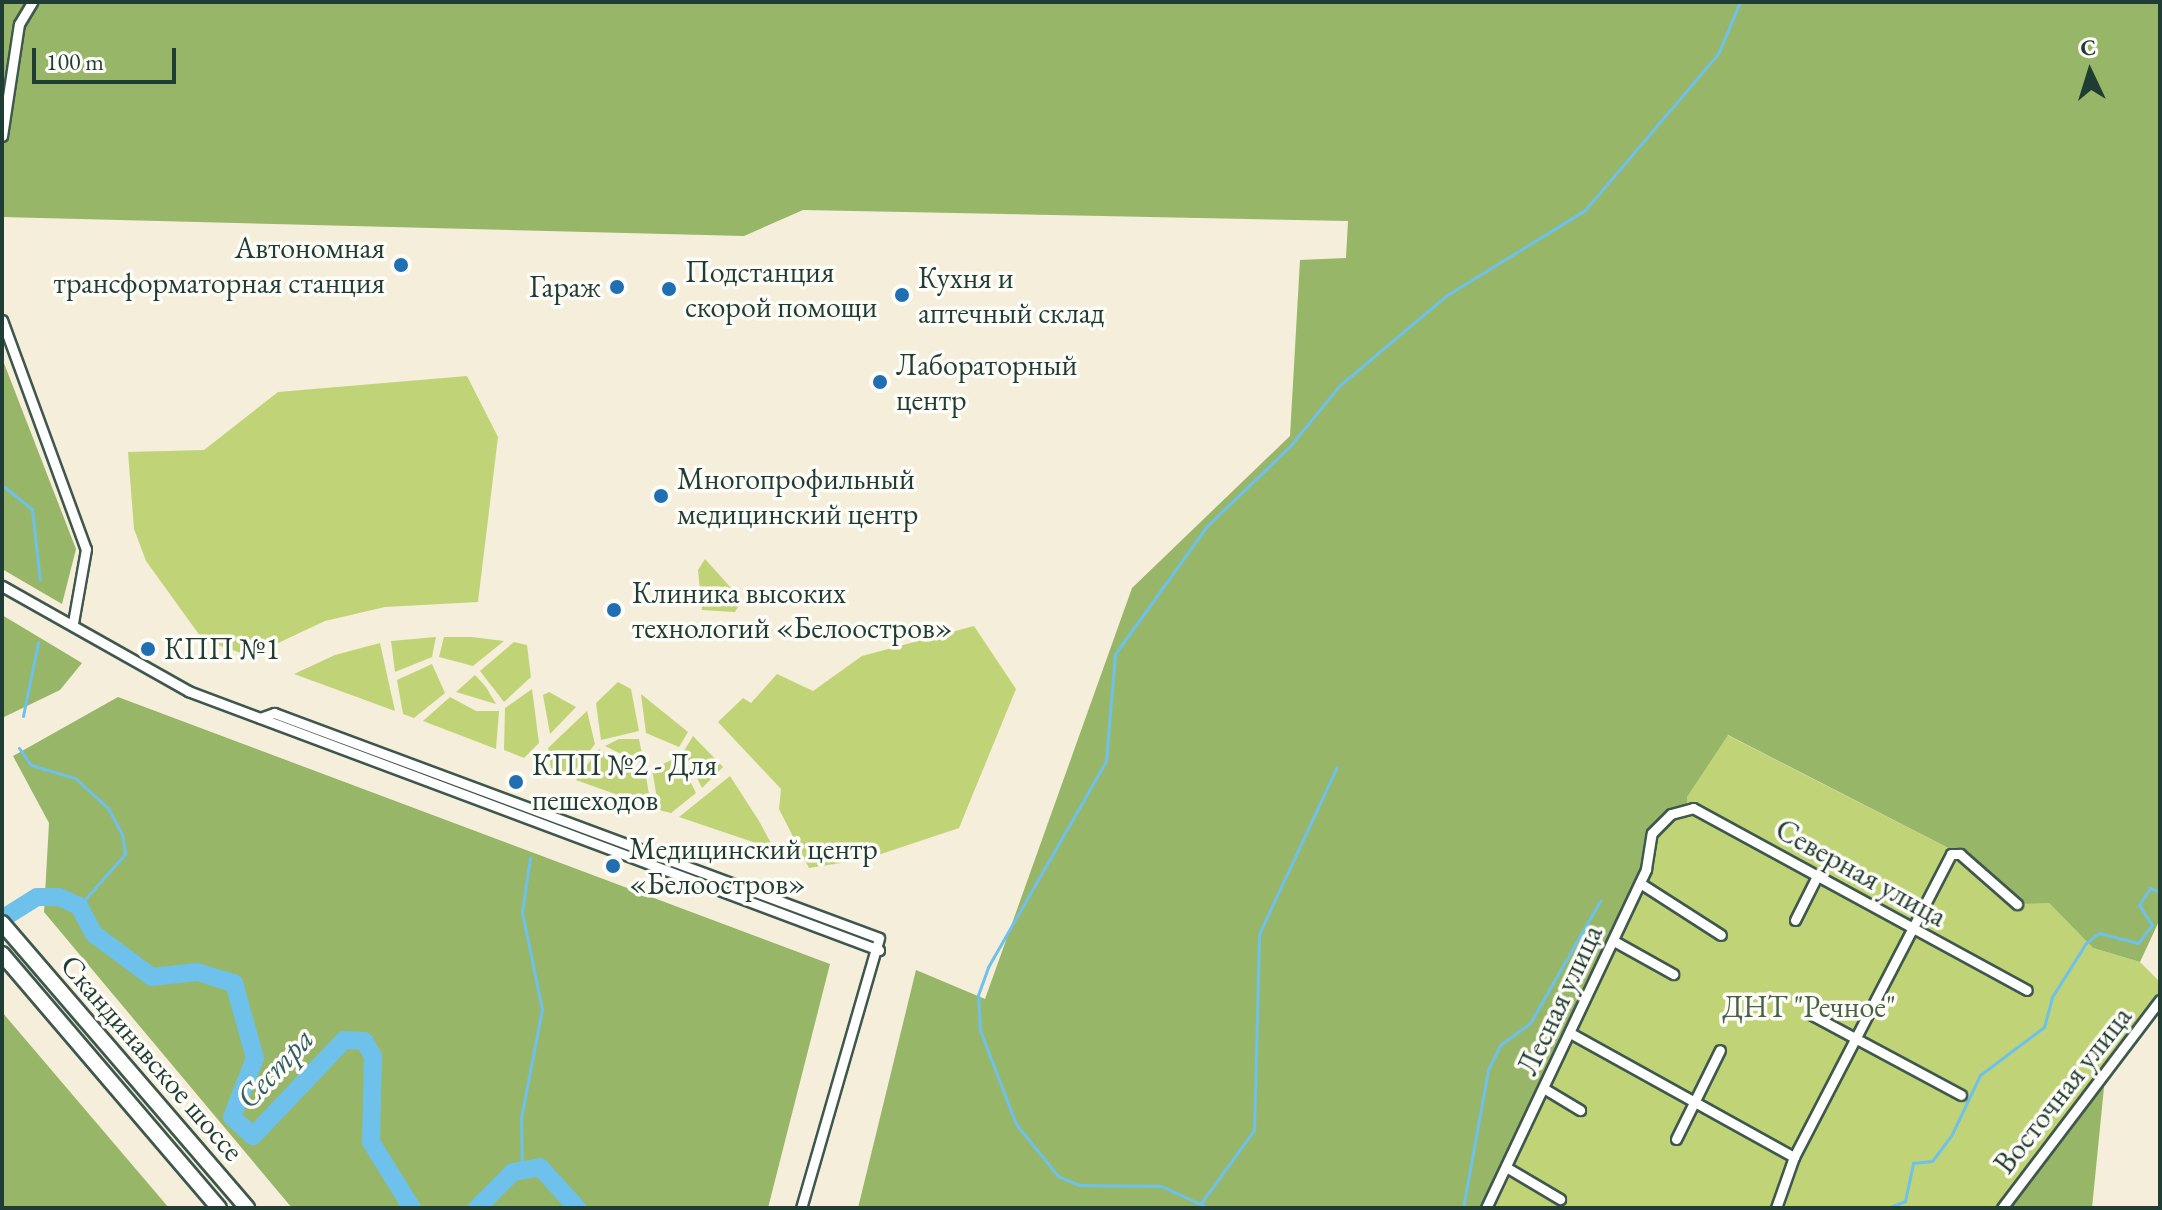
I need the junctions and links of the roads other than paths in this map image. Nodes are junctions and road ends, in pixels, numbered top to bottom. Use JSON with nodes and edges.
{"nodes":[{"id":1,"x":32,"y":2,"type":"edge"},
{"id":2,"x":2,"y":136,"type":"edge"},
{"id":3,"x":2,"y":320,"type":"edge"},
{"id":4,"x":2,"y":586,"type":"edge"},
{"id":5,"x":73,"y":623,"type":"junction"},
{"id":6,"x":1671,"y":814,"type":"joint"},
{"id":7,"x":1817,"y":876,"type":"junction"},
{"id":8,"x":1640,"y":883,"type":"junction"},
{"id":9,"x":2017,"y":904,"type":"dead end"},
{"id":10,"x":1795,"y":920,"type":"dead end"},
{"id":11,"x":2,"y":923,"type":"edge"},
{"id":12,"x":1912,"y":928,"type":"junction"},
{"id":13,"x":1721,"y":935,"type":"dead end"},
{"id":14,"x":1614,"y":941,"type":"junction"},
{"id":15,"x":2,"y":954,"type":"edge"},
{"id":16,"x":1673,"y":974,"type":"dead end"},
{"id":17,"x":2027,"y":990,"type":"dead end"},
{"id":18,"x":2160,"y":1000,"type":"edge"},
{"id":19,"x":1812,"y":1015,"type":"dead end"},
{"id":20,"x":1572,"y":1034,"type":"junction"},
{"id":21,"x":1855,"y":1039,"type":"junction"},
{"id":22,"x":1720,"y":1050,"type":"dead end"},
{"id":23,"x":1545,"y":1089,"type":"junction"},
{"id":24,"x":1961,"y":1095,"type":"dead end"},
{"id":25,"x":1694,"y":1101,"type":"junction"},
{"id":26,"x":1580,"y":1110,"type":"dead end"},
{"id":27,"x":1676,"y":1139,"type":"dead end"},
{"id":28,"x":1794,"y":1157,"type":"junction"},
{"id":29,"x":1506,"y":1167,"type":"junction"},
{"id":30,"x":1560,"y":1199,"type":"dead end"},
{"id":31,"x":219,"y":1208,"type":"edge"},
{"id":32,"x":247,"y":1208,"type":"edge"},
{"id":33,"x":801,"y":1208,"type":"edge"},
{"id":34,"x":1486,"y":1208,"type":"edge"},
{"id":35,"x":1776,"y":1208,"type":"edge"},
{"id":36,"x":2002,"y":1208,"type":"edge"}],
"edges":[{"from":1,"to":2,"type":"street"},
{"from":3,"to":5,"type":"street"},
{"from":4,"to":5,"type":"street"},
{"from":5,"to":33,"type":"street"},
{"from":6,"to":7,"type":"street","name":"Северная улица"},
{"from":6,"to":8,"type":"street","name":"Лесная улица"},
{"from":7,"to":10,"type":"street"},
{"from":7,"to":12,"type":"street","name":"Северная улица"},
{"from":8,"to":13,"type":"street"},
{"from":8,"to":14,"type":"street","name":"Лесная улица"},
{"from":9,"to":12,"type":"street"},
{"from":11,"to":32,"type":"highway","name":"Скандинавское шоссе"},
{"from":12,"to":17,"type":"street","name":"Северная улица"},
{"from":12,"to":21,"type":"street"},
{"from":14,"to":16,"type":"street"},
{"from":14,"to":20,"type":"street","name":"Лесная улица"},
{"from":15,"to":31,"type":"highway","name":"Скандинавское шоссе"},
{"from":18,"to":36,"type":"street","name":"Восточная улица"},
{"from":19,"to":21,"type":"street"},
{"from":20,"to":23,"type":"street","name":"Лесная улица"},
{"from":20,"to":25,"type":"street"},
{"from":21,"to":24,"type":"street"},
{"from":21,"to":28,"type":"street"},
{"from":22,"to":25,"type":"street"},
{"from":23,"to":26,"type":"street"},
{"from":23,"to":29,"type":"street","name":"Лесная улица"},
{"from":25,"to":27,"type":"street"},
{"from":25,"to":28,"type":"street"},
{"from":28,"to":35,"type":"street"},
{"from":29,"to":30,"type":"street"},
{"from":29,"to":34,"type":"street","name":"Лесная улица"}]}
